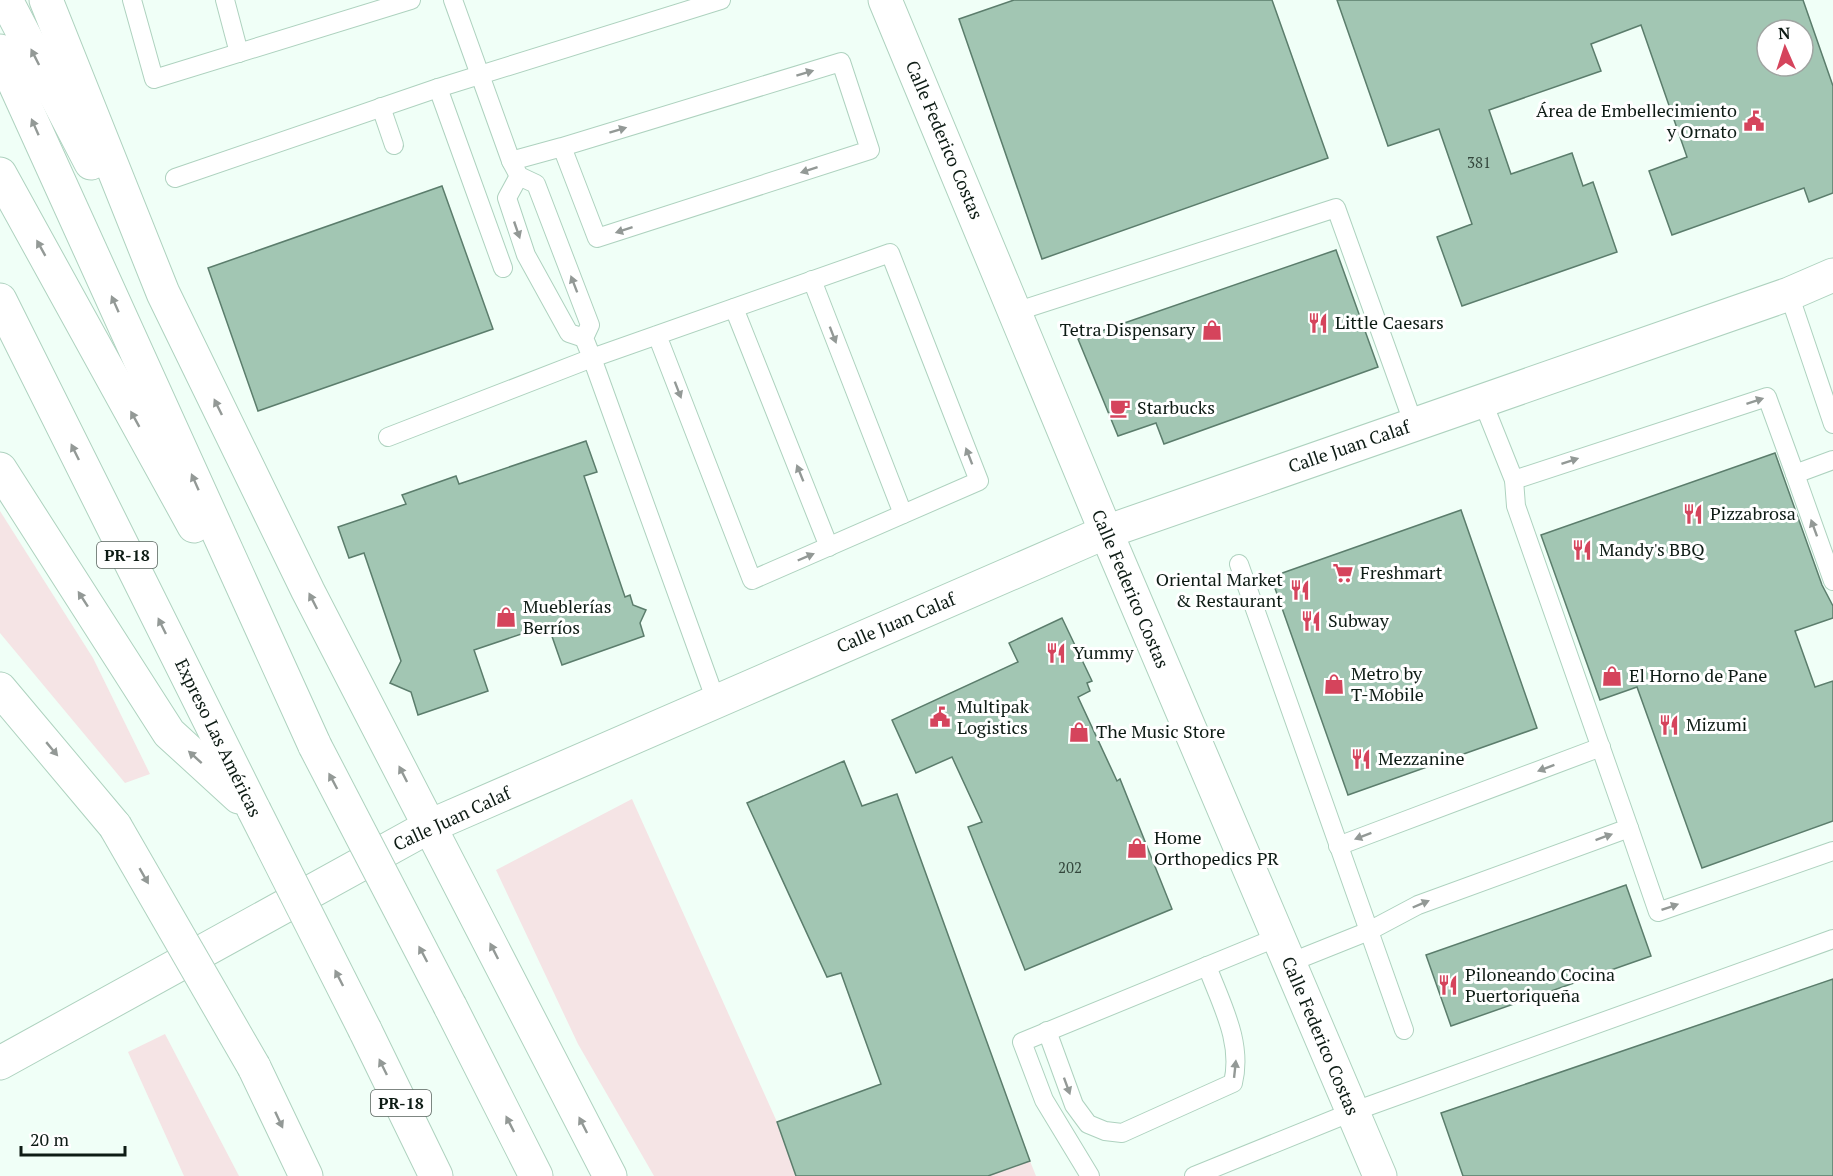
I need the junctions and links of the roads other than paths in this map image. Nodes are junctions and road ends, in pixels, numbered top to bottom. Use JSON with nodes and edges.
{"nodes":[{"id":1,"x":6,"y":0,"type":"edge"},
{"id":2,"x":46,"y":0,"type":"edge"},
{"id":3,"x":132,"y":0,"type":"edge"},
{"id":4,"x":225,"y":0,"type":"edge"},
{"id":5,"x":411,"y":0,"type":"edge"},
{"id":6,"x":453,"y":0,"type":"edge"},
{"id":7,"x":721,"y":0,"type":"edge"},
{"id":8,"x":885,"y":0,"type":"edge"},
{"id":9,"x":0,"y":51,"type":"edge"},
{"id":10,"x":239,"y":53,"type":"junction"},
{"id":11,"x":482,"y":76,"type":"junction"},
{"id":12,"x":438,"y":88,"type":"junction"},
{"id":13,"x":381,"y":107,"type":"junction"},
{"id":14,"x":394,"y":145,"type":"dead end"},
{"id":15,"x":562,"y":147,"type":"junction"},
{"id":16,"x":515,"y":168,"type":"junction"},
{"id":17,"x":0,"y":174,"type":"edge"},
{"id":18,"x":175,"y":178,"type":"dead end"},
{"id":19,"x":564,"y":257,"type":"junction"},
{"id":20,"x":533,"y":267,"type":"junction"},
{"id":21,"x":503,"y":268,"type":"dead end"},
{"id":22,"x":1833,"y":275,"type":"edge"},
{"id":23,"x":812,"y":280,"type":"junction"},
{"id":24,"x":163,"y":293,"type":"junction"},
{"id":25,"x":1789,"y":294,"type":"junction"},
{"id":26,"x":0,"y":300,"type":"edge"},
{"id":27,"x":734,"y":308,"type":"junction"},
{"id":28,"x":1015,"y":312,"type":"junction"},
{"id":29,"x":657,"y":335,"type":"junction"},
{"id":30,"x":584,"y":338,"type":"junction"},
{"id":31,"x":592,"y":358,"type":"junction"},
{"id":32,"x":1482,"y":400,"type":"junction"},
{"id":33,"x":1833,"y":424,"type":"edge"},
{"id":34,"x":1414,"y":425,"type":"junction"},
{"id":35,"x":388,"y":437,"type":"dead end"},
{"id":36,"x":1833,"y":460,"type":"edge"},
{"id":37,"x":0,"y":469,"type":"edge"},
{"id":38,"x":1795,"y":474,"type":"junction"},
{"id":39,"x":1514,"y":480,"type":"junction"},
{"id":40,"x":903,"y":514,"type":"junction"},
{"id":41,"x":1106,"y":532,"type":"junction"},
{"id":42,"x":829,"y":547,"type":"junction"},
{"id":43,"x":1239,"y":564,"type":"dead end"},
{"id":44,"x":1833,"y":581,"type":"edge"},
{"id":45,"x":0,"y":689,"type":"edge"},
{"id":46,"x":716,"y":701,"type":"junction"},
{"id":47,"x":12,"y":710,"type":"edge"},
{"id":48,"x":315,"y":746,"type":"junction"},
{"id":49,"x":1601,"y":747,"type":"junction"},
{"id":50,"x":254,"y":810,"type":"junction"},
{"id":51,"x":430,"y":826,"type":"junction"},
{"id":52,"x":1629,"y":828,"type":"junction"},
{"id":53,"x":1338,"y":846,"type":"junction"},
{"id":54,"x":1833,"y":851,"type":"edge"},
{"id":55,"x":1369,"y":931,"type":"junction"},
{"id":56,"x":1833,"y":939,"type":"edge"},
{"id":57,"x":1283,"y":950,"type":"junction"},
{"id":58,"x":1207,"y":966,"type":"junction"},
{"id":59,"x":1404,"y":1030,"type":"dead end"},
{"id":60,"x":1047,"y":1031,"type":"junction"},
{"id":61,"x":0,"y":1063,"type":"edge"},
{"id":62,"x":1352,"y":1112,"type":"junction"},
{"id":63,"x":306,"y":1176,"type":"edge"},
{"id":64,"x":436,"y":1176,"type":"edge"},
{"id":65,"x":536,"y":1176,"type":"edge"},
{"id":66,"x":610,"y":1176,"type":"edge"},
{"id":67,"x":1090,"y":1176,"type":"edge"},
{"id":68,"x":1194,"y":1176,"type":"edge"},
{"id":69,"x":1380,"y":1176,"type":"edge"}],
"edges":[{"from":24,"to":1,"type":"main road","one_way":true},
{"from":2,"to":24,"type":"main road"},
{"from":3,"to":10,"type":"lane"},
{"from":4,"to":10,"type":"lane"},
{"from":5,"to":10,"type":"lane"},
{"from":6,"to":11,"type":"lane"},
{"from":7,"to":11,"type":"lane"},
{"from":8,"to":28,"type":"main road","name":"Calle Federico Costas"},
{"from":48,"to":9,"type":"main road","one_way":true},
{"from":11,"to":12,"type":"lane"},
{"from":11,"to":16,"type":"lane"},
{"from":12,"to":13,"type":"lane"},
{"from":12,"to":21,"type":"lane"},
{"from":13,"to":14,"type":"lane"},
{"from":13,"to":18,"type":"lane"},
{"from":15,"to":15,"type":"lane","one_way":true},
{"from":15,"to":16,"type":"lane"},
{"from":16,"to":19,"type":"lane"},
{"from":16,"to":20,"type":"lane","one_way":true},
{"from":48,"to":17,"type":"main road","one_way":true},
{"from":19,"to":20,"type":"lane"},
{"from":30,"to":19,"type":"lane","one_way":true},
{"from":20,"to":30,"type":"lane"},
{"from":22,"to":25,"type":"main road","name":"Calle Juan Calaf"},
{"from":23,"to":27,"type":"lane"},
{"from":23,"to":40,"type":"lane","one_way":true},
{"from":40,"to":23,"type":"lane","one_way":true},
{"from":51,"to":24,"type":"main road","one_way":true},
{"from":25,"to":32,"type":"main road","name":"Calle Juan Calaf"},
{"from":25,"to":33,"type":"lane"},
{"from":50,"to":26,"type":"main road","name":"Expreso Las Américas","number":"PR-18","one_way":true},
{"from":27,"to":29,"type":"lane"},
{"from":42,"to":27,"type":"lane","one_way":true},
{"from":28,"to":34,"type":"lane"},
{"from":28,"to":41,"type":"main road","name":"Calle Federico Costas"},
{"from":29,"to":31,"type":"lane"},
{"from":29,"to":42,"type":"lane","one_way":true},
{"from":30,"to":31,"type":"lane"},
{"from":31,"to":35,"type":"lane"},
{"from":31,"to":46,"type":"lane"},
{"from":32,"to":34,"type":"main road","name":"Calle Juan Calaf"},
{"from":32,"to":39,"type":"lane"},
{"from":34,"to":41,"type":"main road","name":"Calle Juan Calaf"},
{"from":36,"to":38,"type":"lane"},
{"from":50,"to":37,"type":"main road","one_way":true},
{"from":39,"to":38,"type":"lane","one_way":true},
{"from":44,"to":38,"type":"lane","one_way":true},
{"from":39,"to":49,"type":"lane"},
{"from":40,"to":42,"type":"lane"},
{"from":41,"to":46,"type":"main road","name":"Calle Juan Calaf"},
{"from":41,"to":57,"type":"main road","name":"Calle Federico Costas"},
{"from":43,"to":53,"type":"lane"},
{"from":45,"to":47,"type":"main road"},
{"from":46,"to":51,"type":"main road","name":"Calle Juan Calaf"},
{"from":47,"to":63,"type":"main road","one_way":true,"bridge":true},
{"from":65,"to":48,"type":"main road","one_way":true,"bridge":true},
{"from":49,"to":52,"type":"lane"},
{"from":49,"to":53,"type":"lane","one_way":true},
{"from":64,"to":50,"type":"main road","name":"Expreso Las Américas","number":"PR-18","one_way":true,"bridge":true},
{"from":51,"to":61,"type":"main road","name":"Calle Juan Calaf"},
{"from":66,"to":51,"type":"main road","one_way":true},
{"from":52,"to":54,"type":"lane","one_way":true},
{"from":55,"to":52,"type":"lane","one_way":true},
{"from":53,"to":55,"type":"lane"},
{"from":55,"to":57,"type":"lane"},
{"from":55,"to":59,"type":"lane"},
{"from":56,"to":62,"type":"lane"},
{"from":57,"to":58,"type":"lane"},
{"from":57,"to":62,"type":"main road","name":"Calle Federico Costas"},
{"from":58,"to":60,"type":"lane"},
{"from":60,"to":58,"type":"lane","one_way":true},
{"from":60,"to":67,"type":"lane"},
{"from":62,"to":68,"type":"lane"},
{"from":62,"to":69,"type":"main road","name":"Calle Federico Costas"}]}
